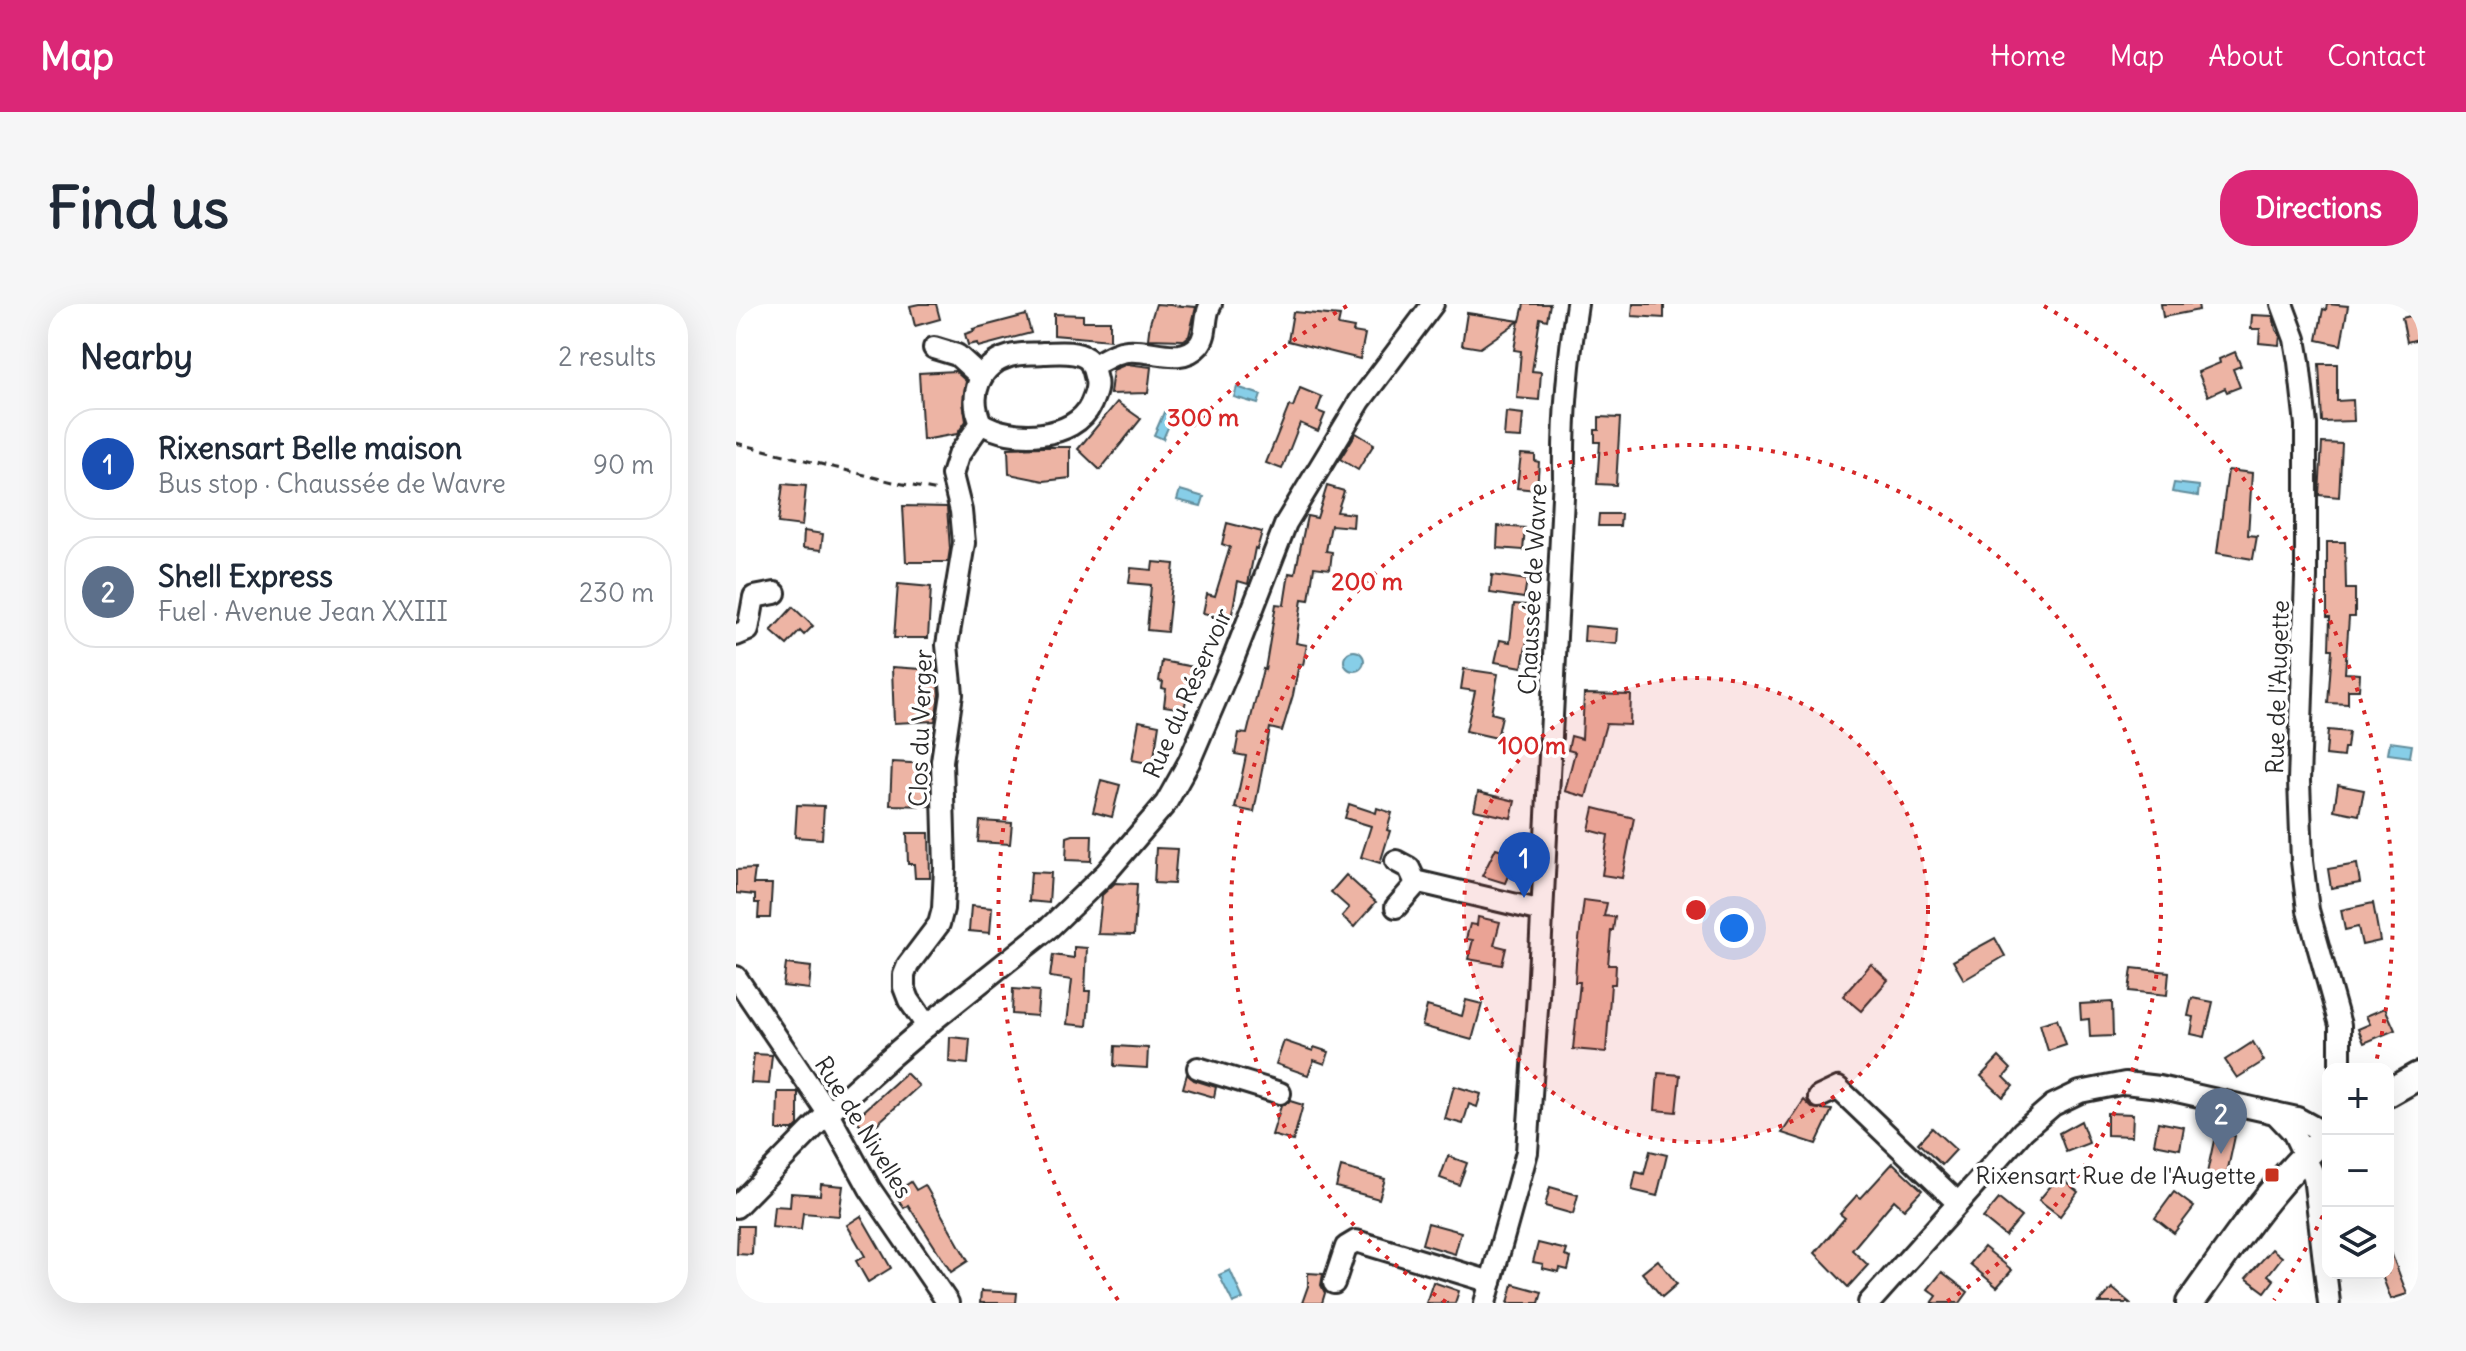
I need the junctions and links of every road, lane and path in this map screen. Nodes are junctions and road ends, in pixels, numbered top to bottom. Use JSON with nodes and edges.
{"nodes":[{"id":1,"x":1211,"y":304,"type":"edge"},
{"id":2,"x":1433,"y":304,"type":"edge"},
{"id":3,"x":1577,"y":304,"type":"edge"},
{"id":4,"x":2282,"y":304,"type":"edge"},
{"id":5,"x":934,"y":348,"type":"dead end"},
{"id":6,"x":1092,"y":366,"type":"junction"},
{"id":7,"x":980,"y":376,"type":"junction"},
{"id":8,"x":981,"y":423,"type":"junction"},
{"id":9,"x":736,"y":443,"type":"edge"},
{"id":10,"x":957,"y":495,"type":"junction"},
{"id":11,"x":775,"y":593,"type":"dead end"},
{"id":12,"x":736,"y":635,"type":"edge"},
{"id":13,"x":1396,"y":861,"type":"dead end"},
{"id":14,"x":1418,"y":882,"type":"junction"},
{"id":15,"x":1396,"y":907,"type":"dead end"},
{"id":16,"x":1542,"y":911,"type":"junction"},
{"id":17,"x":736,"y":977,"type":"edge"},
{"id":18,"x":927,"y":1026,"type":"junction"},
{"id":19,"x":2340,"y":1063,"type":"edge"},
{"id":20,"x":1198,"y":1068,"type":"dead end"},
{"id":21,"x":2418,"y":1076,"type":"edge"},
{"id":22,"x":2394,"y":1090,"type":"edge"},
{"id":23,"x":1280,"y":1093,"type":"dead end"},
{"id":24,"x":1819,"y":1097,"type":"dead end"},
{"id":25,"x":828,"y":1113,"type":"junction"},
{"id":26,"x":2275,"y":1113,"type":"junction"},
{"id":27,"x":2322,"y":1131,"type":"edge"},
{"id":28,"x":2327,"y":1135,"type":"edge"},
{"id":29,"x":2303,"y":1156,"type":"junction"},
{"id":30,"x":1958,"y":1203,"type":"junction"},
{"id":31,"x":736,"y":1207,"type":"edge"},
{"id":32,"x":1491,"y":1282,"type":"junction"},
{"id":33,"x":1334,"y":1283,"type":"dead end"},
{"id":34,"x":948,"y":1303,"type":"edge"},
{"id":35,"x":1485,"y":1303,"type":"edge"},
{"id":36,"x":1869,"y":1303,"type":"edge"},
{"id":37,"x":2190,"y":1303,"type":"edge"},
{"id":38,"x":2329,"y":1303,"type":"edge"}],
"edges":[{"from":1,"to":6,"type":"street"},
{"from":2,"to":18,"type":"street","name":"Rue du Réservoir"},
{"from":3,"to":16,"type":"street","name":"Chaussée de Wavre"},
{"from":4,"to":19,"type":"street","name":"Rue de l'Augette"},
{"from":5,"to":7,"type":"street"},
{"from":6,"to":7,"type":"street"},
{"from":6,"to":8,"type":"street"},
{"from":7,"to":8,"type":"street"},
{"from":8,"to":10,"type":"street","name":"Clos du Verger"},
{"from":9,"to":10,"type":"path"},
{"from":10,"to":18,"type":"street","name":"Clos du Verger"},
{"from":11,"to":12,"type":"street"},
{"from":13,"to":14,"type":"street"},
{"from":14,"to":15,"type":"street"},
{"from":14,"to":16,"type":"street"},
{"from":16,"to":32,"type":"street","name":"Chaussée de Wavre"},
{"from":17,"to":25,"type":"street","name":"Rue de Nivelles"},
{"from":18,"to":25,"type":"street","name":"Rue du Réservoir"},
{"from":20,"to":23,"type":"street"},
{"from":21,"to":22,"type":"main road"},
{"from":24,"to":30,"type":"street"},
{"from":25,"to":31,"type":"street","name":"Rue du Réservoir"},
{"from":25,"to":34,"type":"street","name":"Rue de Nivelles"},
{"from":26,"to":27,"type":"street"},
{"from":26,"to":29,"type":"street"},
{"from":26,"to":30,"type":"street"},
{"from":28,"to":29,"type":"main road"},
{"from":29,"to":37,"type":"main road"},
{"from":29,"to":38,"type":"street"},
{"from":30,"to":36,"type":"street"},
{"from":32,"to":33,"type":"street"},
{"from":32,"to":35,"type":"street","name":"Chaussée de Wavre"}]}
